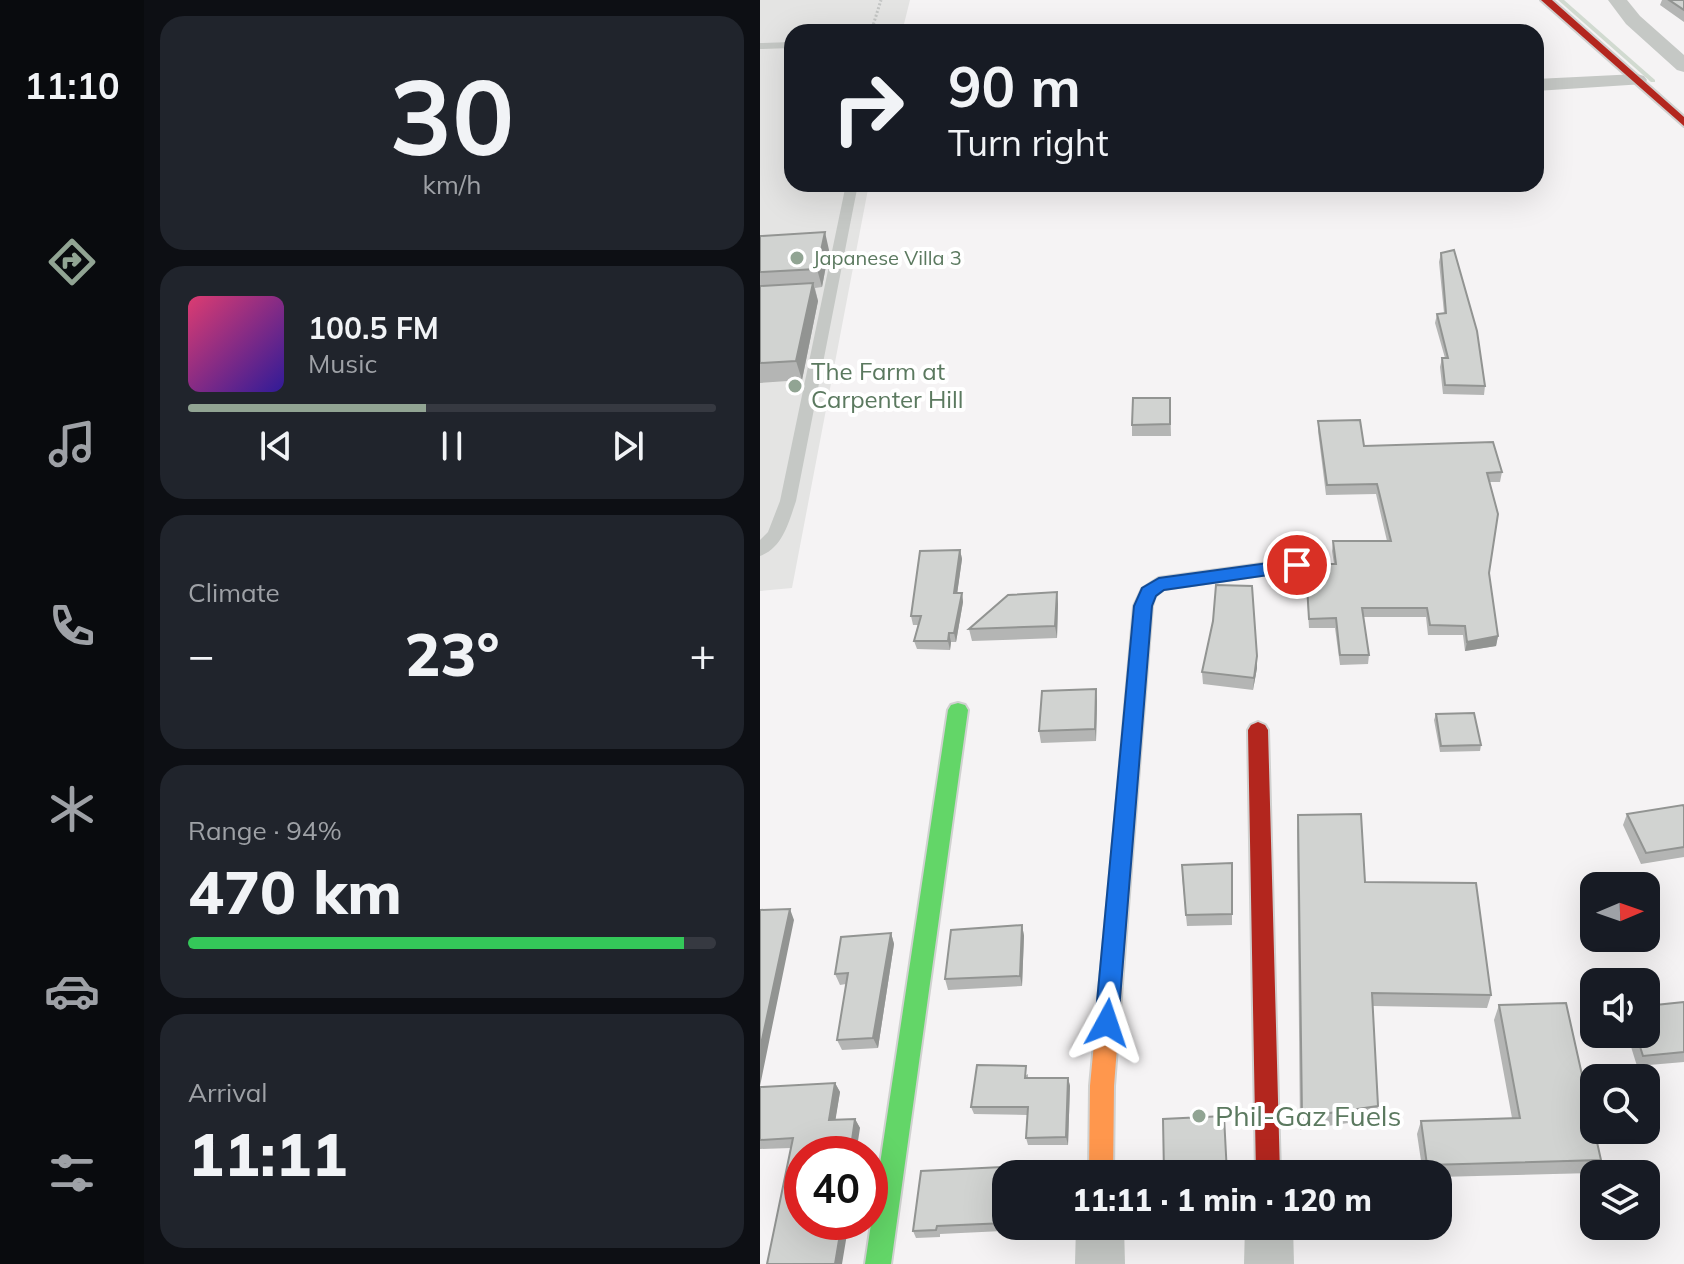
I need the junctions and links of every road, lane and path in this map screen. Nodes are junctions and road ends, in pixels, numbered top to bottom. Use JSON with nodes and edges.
{"nodes":[{"id":1,"x":881,"y":0,"type":"edge"},
{"id":2,"x":1546,"y":0,"type":"edge"},
{"id":3,"x":1617,"y":0,"type":"edge"},
{"id":4,"x":874,"y":24,"type":"edge"},
{"id":5,"x":784,"y":45,"type":"edge"},
{"id":6,"x":760,"y":46,"type":"edge"},
{"id":7,"x":1684,"y":66,"type":"edge"},
{"id":8,"x":1637,"y":80,"type":"junction"},
{"id":9,"x":1544,"y":85,"type":"edge"},
{"id":10,"x":1684,"y":123,"type":"edge"},
{"id":11,"x":849,"y":192,"type":"edge"},
{"id":12,"x":760,"y":550,"type":"edge"},
{"id":13,"x":1297,"y":565,"type":"dead end"},
{"id":14,"x":958,"y":710,"type":"dead end"},
{"id":15,"x":1258,"y":730,"type":"dead end"},
{"id":16,"x":1101,"y":1160,"type":"edge"},
{"id":17,"x":1268,"y":1160,"type":"edge"},
{"id":18,"x":1100,"y":1240,"type":"edge"},
{"id":19,"x":1269,"y":1240,"type":"edge"},
{"id":20,"x":878,"y":1264,"type":"edge"},
{"id":21,"x":1100,"y":1264,"type":"edge"},
{"id":22,"x":1269,"y":1264,"type":"edge"}],
"edges":[{"from":1,"to":4,"type":"path"},
{"from":2,"to":8,"type":"street"},
{"from":3,"to":7,"type":"street"},
{"from":5,"to":6,"type":"lane"},
{"from":8,"to":9,"type":"street"},
{"from":8,"to":10,"type":"street"},
{"from":11,"to":12,"type":"lane"},
{"from":13,"to":16,"type":"street"},
{"from":14,"to":20,"type":"street"},
{"from":15,"to":17,"type":"street"},
{"from":18,"to":21,"type":"street"},
{"from":19,"to":22,"type":"street"}]}
